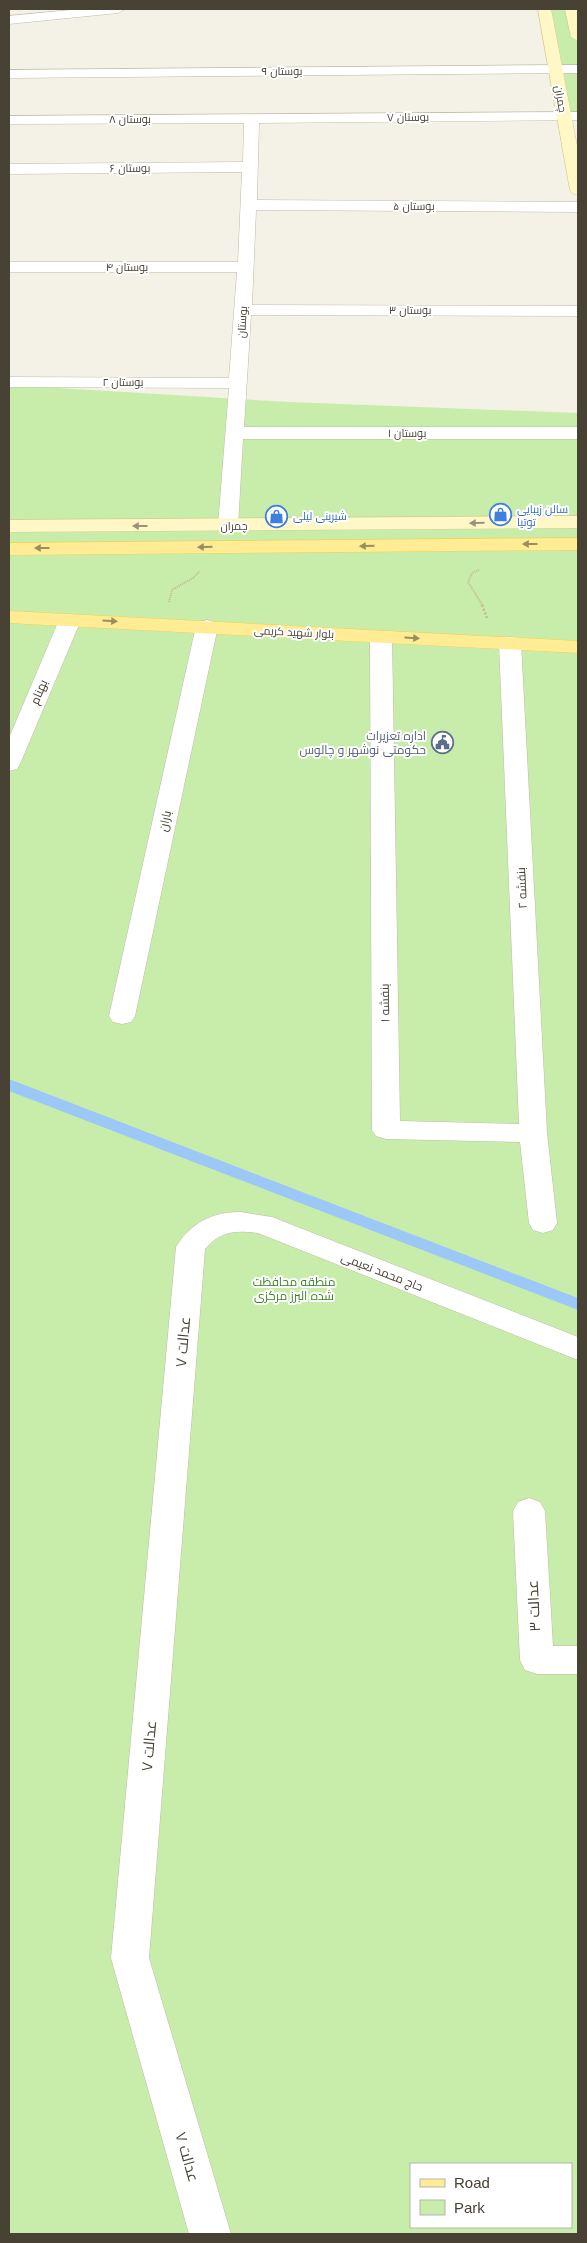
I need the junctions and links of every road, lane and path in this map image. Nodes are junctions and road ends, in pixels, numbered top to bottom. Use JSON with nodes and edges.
{"nodes":[{"id":1,"x":118,"y":9,"type":"edge"},
{"id":2,"x":544,"y":9,"type":"edge"},
{"id":3,"x":572,"y":9,"type":"edge"},
{"id":4,"x":9,"y":20,"type":"edge"},
{"id":5,"x":578,"y":37,"type":"edge"},
{"id":6,"x":556,"y":69,"type":"junction"},
{"id":7,"x":578,"y":69,"type":"edge"},
{"id":8,"x":9,"y":74,"type":"edge"},
{"id":9,"x":571,"y":116,"type":"edge"},
{"id":10,"x":252,"y":118,"type":"junction"},
{"id":11,"x":9,"y":120,"type":"edge"},
{"id":12,"x":251,"y":167,"type":"junction"},
{"id":13,"x":9,"y":169,"type":"edge"},
{"id":14,"x":578,"y":190,"type":"edge"},
{"id":15,"x":249,"y":205,"type":"junction"},
{"id":16,"x":578,"y":207,"type":"edge"},
{"id":17,"x":246,"y":266,"type":"junction"},
{"id":18,"x":9,"y":267,"type":"edge"},
{"id":19,"x":243,"y":310,"type":"junction"},
{"id":20,"x":578,"y":311,"type":"edge"},
{"id":21,"x":9,"y":382,"type":"edge"},
{"id":22,"x":238,"y":383,"type":"junction"},
{"id":23,"x":235,"y":432,"type":"junction"},
{"id":24,"x":578,"y":433,"type":"edge"},
{"id":25,"x":578,"y":522,"type":"edge"},
{"id":26,"x":9,"y":526,"type":"edge"},
{"id":27,"x":228,"y":526,"type":"junction"},
{"id":28,"x":578,"y":544,"type":"edge"},
{"id":29,"x":202,"y":547,"type":"junction"},
{"id":30,"x":9,"y":549,"type":"edge"},
{"id":31,"x":481,"y":569,"type":"dead end"},
{"id":32,"x":9,"y":617,"type":"edge"},
{"id":33,"x":70,"y":620,"type":"junction"},
{"id":34,"x":164,"y":624,"type":"junction"},
{"id":35,"x":207,"y":626,"type":"junction"},
{"id":36,"x":381,"y":637,"type":"junction"},
{"id":37,"x":499,"y":642,"type":"junction"},
{"id":38,"x":578,"y":646,"type":"edge"},
{"id":39,"x":9,"y":764,"type":"edge"},
{"id":40,"x":122,"y":1016,"type":"dead end"},
{"id":41,"x":533,"y":1133,"type":"junction"},
{"id":42,"x":542,"y":1223,"type":"dead end"},
{"id":43,"x":191,"y":1247,"type":"joint"},
{"id":44,"x":578,"y":1349,"type":"edge"},
{"id":45,"x":529,"y":1512,"type":"dead end"},
{"id":46,"x":578,"y":1660,"type":"edge"},
{"id":47,"x":210,"y":2234,"type":"edge"}],
"edges":[{"from":1,"to":4,"type":"street"},
{"from":2,"to":6,"type":"street","name":"چمران"},
{"from":3,"to":5,"type":"street"},
{"from":6,"to":7,"type":"street","name":"بوستان ۹"},
{"from":6,"to":8,"type":"street","name":"بوستان ۹"},
{"from":6,"to":9,"type":"street","name":"چمران"},
{"from":9,"to":10,"type":"street","name":"بوستان ۷"},
{"from":9,"to":14,"type":"street","name":"چمران"},
{"from":10,"to":11,"type":"street","name":"بوستان ۸"},
{"from":10,"to":12,"type":"street","name":"بوستان"},
{"from":12,"to":13,"type":"street","name":"بوستان ۶"},
{"from":12,"to":15,"type":"street","name":"بوستان"},
{"from":15,"to":16,"type":"street","name":"بوستان ۵"},
{"from":15,"to":17,"type":"street","name":"بوستان"},
{"from":17,"to":18,"type":"street","name":"بوستان ۴"},
{"from":17,"to":19,"type":"street","name":"بوستان"},
{"from":19,"to":20,"type":"street","name":"بوستان ۳"},
{"from":19,"to":22,"type":"street","name":"بوستان"},
{"from":21,"to":22,"type":"street","name":"بوستان ۲"},
{"from":22,"to":23,"type":"street","name":"بوستان"},
{"from":23,"to":24,"type":"street","name":"بوستان ۱"},
{"from":23,"to":27,"type":"street","name":"بوستان"},
{"from":25,"to":27,"type":"street","name":"چمران","one_way":true},
{"from":27,"to":26,"type":"street","name":"چمران","one_way":true},
{"from":28,"to":29,"type":"main road","one_way":true},
{"from":29,"to":30,"type":"main road","one_way":true},
{"from":29,"to":34,"type":"path"},
{"from":31,"to":37,"type":"path"},
{"from":32,"to":33,"type":"main road","name":"بلوار شهید کریمی"},
{"from":33,"to":34,"type":"main road","name":"بلوار شهید کریمی","one_way":true},
{"from":33,"to":39,"type":"street","name":"بهنام"},
{"from":34,"to":35,"type":"main road","name":"بلوار شهید کریمی"},
{"from":35,"to":36,"type":"main road","name":"بلوار شهید کریمی"},
{"from":35,"to":40,"type":"street","name":"باران"},
{"from":36,"to":37,"type":"main road","name":"بلوار شهید کریمی","one_way":true},
{"from":36,"to":41,"type":"street","name":"بنفشه ۱"},
{"from":37,"to":38,"type":"main road","name":"بلوار شهید کریمی"},
{"from":37,"to":41,"type":"street","name":"بنفشه ۲"},
{"from":41,"to":42,"type":"street"},
{"from":43,"to":44,"type":"street","name":"حاج محمد نعیمی"},
{"from":43,"to":47,"type":"street","name":"۷ عدالت"},
{"from":45,"to":46,"type":"street","name":"عدالت ۳"}]}
